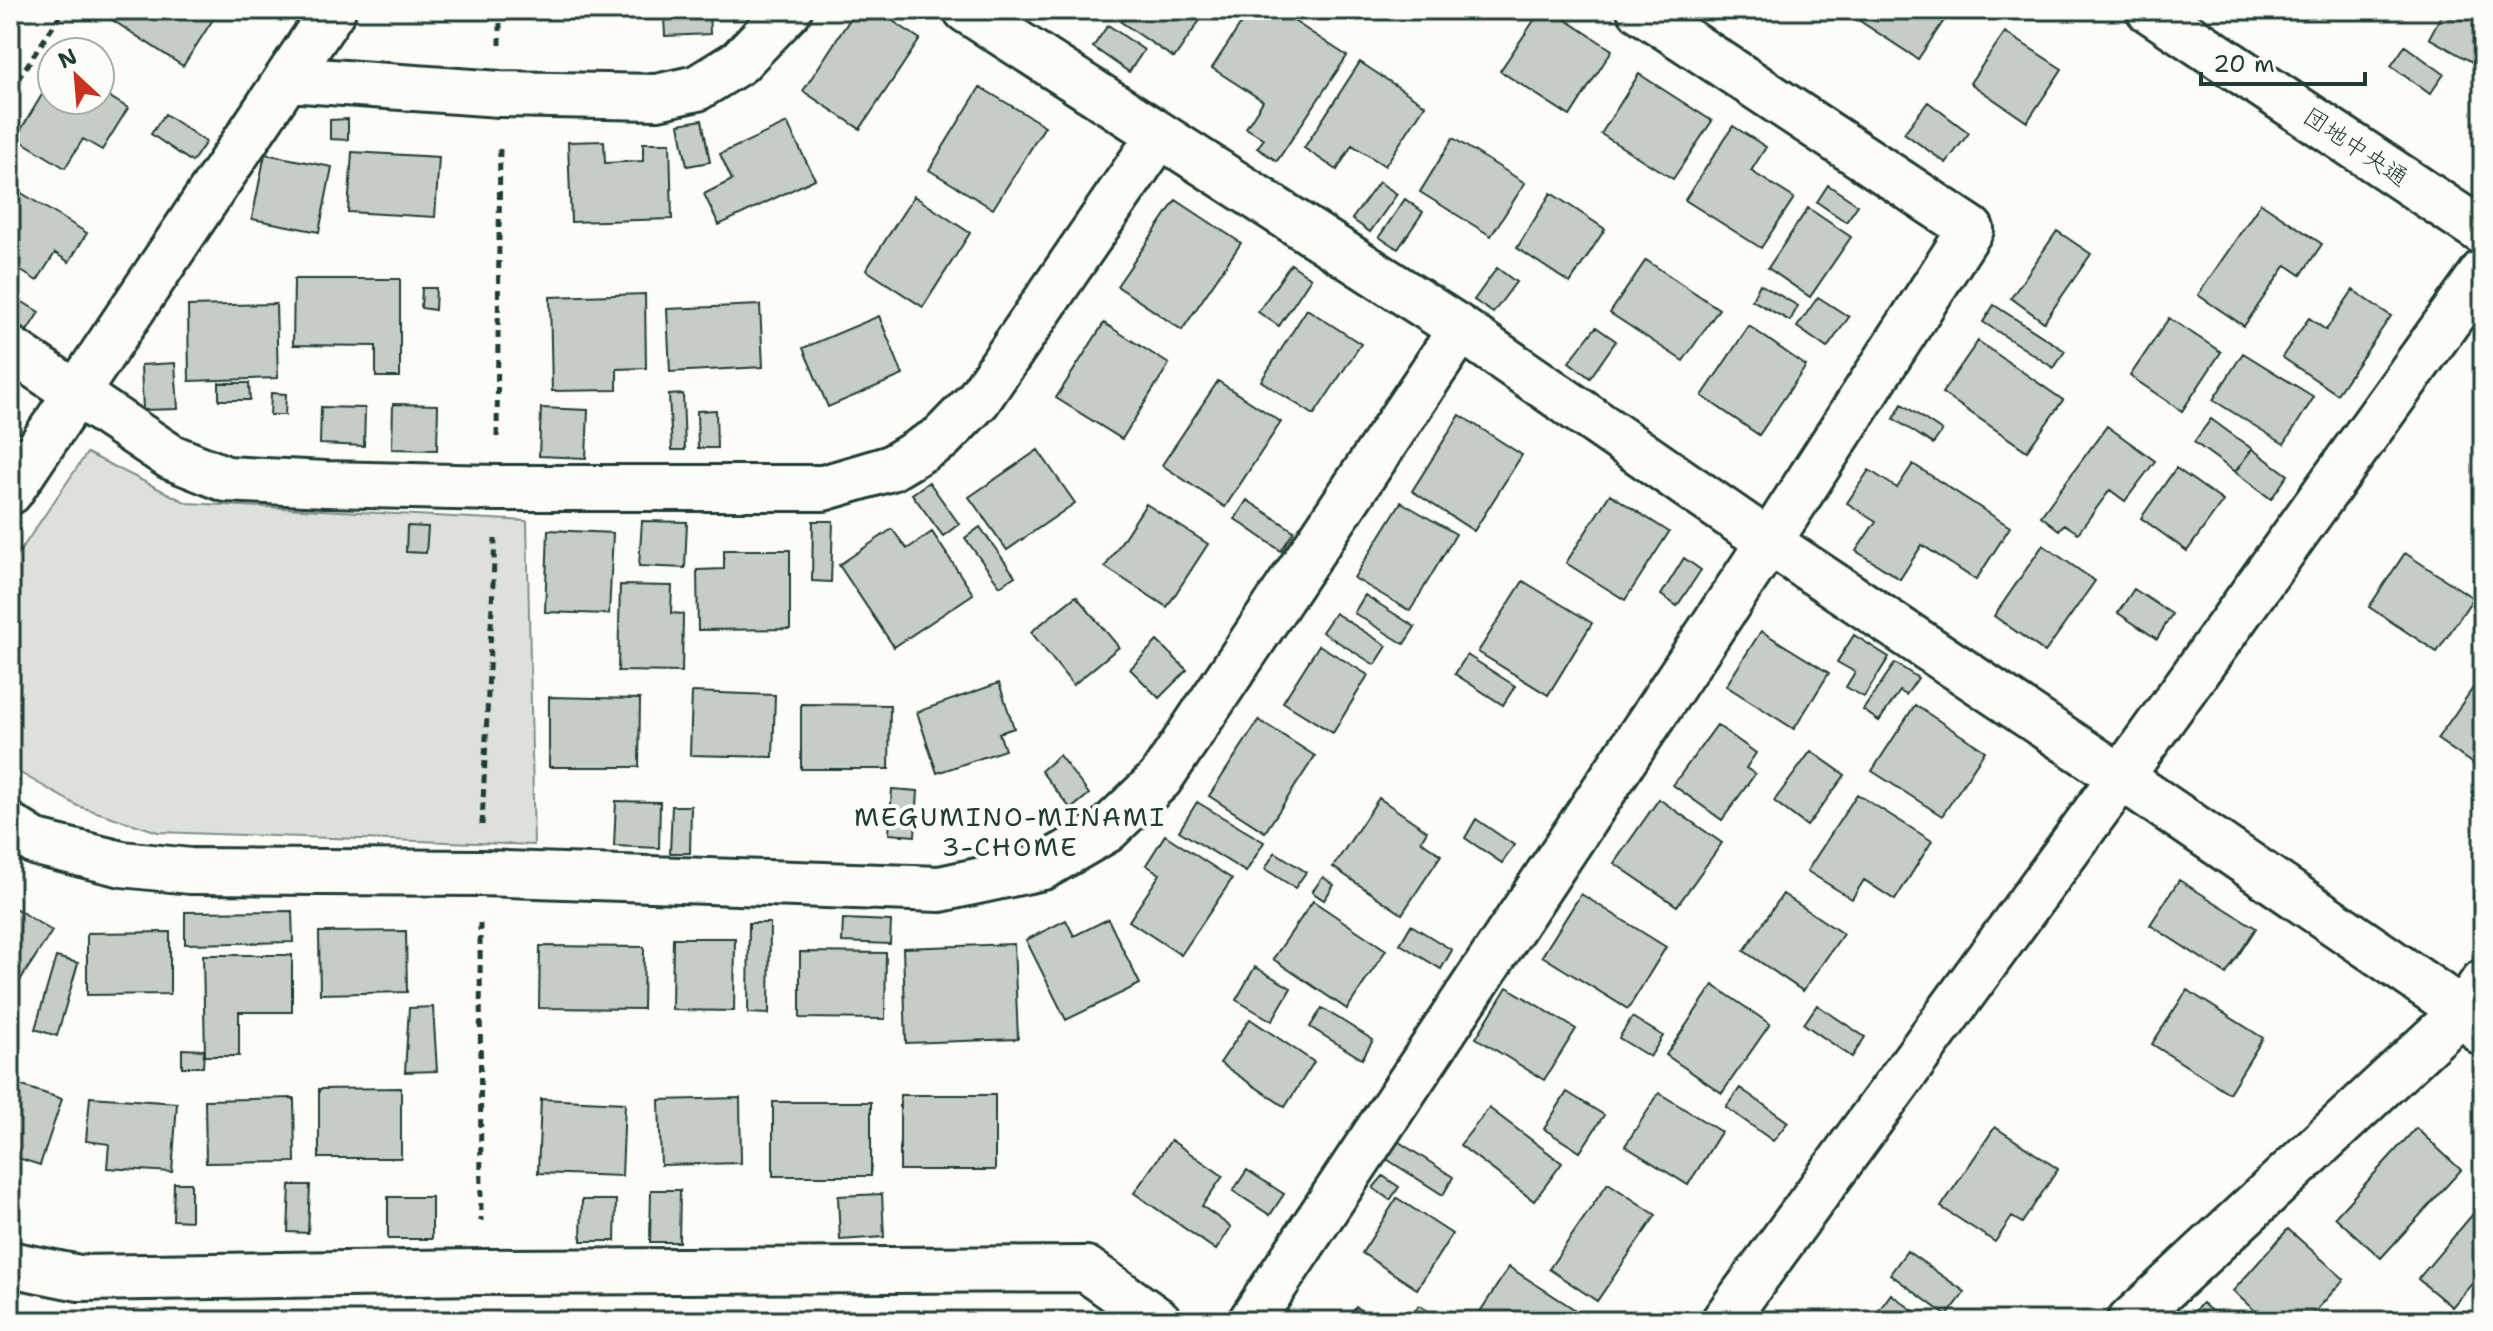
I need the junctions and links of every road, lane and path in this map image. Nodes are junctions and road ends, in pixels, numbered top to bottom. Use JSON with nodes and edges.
{"nodes":[{"id":1,"x":64,"y":10,"type":"edge"},
{"id":2,"x":333,"y":10,"type":"edge"},
{"id":3,"x":500,"y":10,"type":"edge"},
{"id":4,"x":789,"y":10,"type":"edge"},
{"id":5,"x":966,"y":10,"type":"edge"},
{"id":6,"x":1640,"y":10,"type":"edge"},
{"id":7,"x":2149,"y":10,"type":"edge"},
{"id":8,"x":288,"y":79,"type":"junction"},
{"id":9,"x":10,"y":91,"type":"edge"},
{"id":10,"x":500,"y":94,"type":"junction"},
{"id":11,"x":1159,"y":136,"type":"junction"},
{"id":12,"x":2483,"y":232,"type":"edge"},
{"id":13,"x":2483,"y":272,"type":"edge"},
{"id":14,"x":1461,"y":329,"type":"junction"},
{"id":15,"x":10,"y":349,"type":"edge"},
{"id":16,"x":78,"y":393,"type":"junction"},
{"id":17,"x":497,"y":488,"type":"junction"},
{"id":18,"x":10,"y":492,"type":"edge"},
{"id":19,"x":1769,"y":542,"type":"junction"},
{"id":20,"x":2121,"y":777,"type":"junction"},
{"id":21,"x":10,"y":826,"type":"edge"},
{"id":22,"x":480,"y":873,"type":"junction"},
{"id":23,"x":2476,"y":1009,"type":"edge"},
{"id":24,"x":10,"y":1264,"type":"edge"},
{"id":25,"x":481,"y":1272,"type":"junction"},
{"id":26,"x":1159,"y":1321,"type":"edge"},
{"id":27,"x":1251,"y":1321,"type":"edge"},
{"id":28,"x":1724,"y":1321,"type":"edge"},
{"id":29,"x":2130,"y":1321,"type":"edge"}],
"edges":[{"from":1,"to":9,"type":"path"},
{"from":2,"to":8,"type":"street"},
{"from":3,"to":10,"type":"path"},
{"from":4,"to":10,"type":"street"},
{"from":5,"to":11,"type":"street"},
{"from":6,"to":19,"type":"street"},
{"from":7,"to":12,"type":"street","name":"団地中央通"},
{"from":8,"to":10,"type":"street"},
{"from":8,"to":16,"type":"street"},
{"from":10,"to":17,"type":"path"},
{"from":11,"to":14,"type":"street"},
{"from":11,"to":17,"type":"street"},
{"from":13,"to":20,"type":"street"},
{"from":14,"to":19,"type":"street"},
{"from":14,"to":22,"type":"street"},
{"from":15,"to":16,"type":"street"},
{"from":16,"to":17,"type":"street"},
{"from":16,"to":18,"type":"street"},
{"from":17,"to":22,"type":"path"},
{"from":19,"to":20,"type":"street"},
{"from":19,"to":27,"type":"street"},
{"from":20,"to":23,"type":"street"},
{"from":20,"to":28,"type":"street"},
{"from":21,"to":22,"type":"street"},
{"from":22,"to":25,"type":"path"},
{"from":23,"to":29,"type":"street"},
{"from":24,"to":25,"type":"street"},
{"from":25,"to":26,"type":"street"}]}
